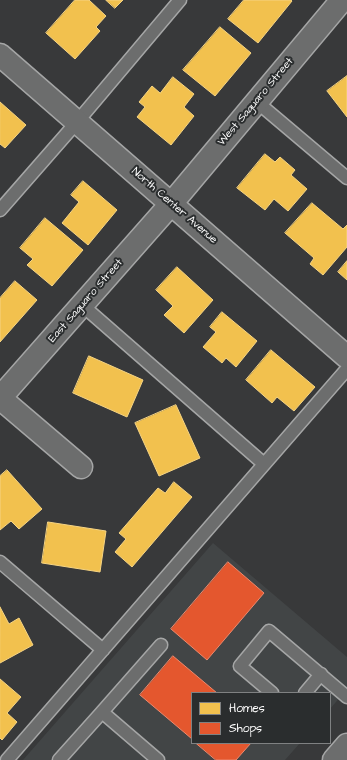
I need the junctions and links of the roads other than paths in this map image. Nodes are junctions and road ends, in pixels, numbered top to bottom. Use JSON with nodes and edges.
{"nodes":[{"id":1,"x":180,"y":0,"type":"edge"},
{"id":2,"x":342,"y":0,"type":"edge"},
{"id":3,"x":0,"y":55,"type":"edge"},
{"id":4,"x":257,"y":102,"type":"junction"},
{"id":5,"x":77,"y":122,"type":"junction"},
{"id":6,"x":347,"y":178,"type":"edge"},
{"id":7,"x":171,"y":204,"type":"junction"},
{"id":8,"x":0,"y":210,"type":"edge"},
{"id":9,"x":82,"y":305,"type":"junction"},
{"id":10,"x":347,"y":358,"type":"edge"},
{"id":11,"x":347,"y":369,"type":"edge"},
{"id":12,"x":0,"y":398,"type":"edge"},
{"id":13,"x":264,"y":464,"type":"junction"},
{"id":14,"x":81,"y":467,"type":"dead end"},
{"id":15,"x":0,"y":562,"type":"edge"},
{"id":16,"x":161,"y":645,"type":"dead end"},
{"id":17,"x":103,"y":650,"type":"junction"},
{"id":18,"x":321,"y":674,"type":"junction"},
{"id":19,"x":271,"y":692,"type":"edge"},
{"id":20,"x":306,"y":692,"type":"edge"},
{"id":21,"x":347,"y":697,"type":"edge"},
{"id":22,"x":102,"y":712,"type":"junction"},
{"id":23,"x":347,"y":745,"type":"edge"},
{"id":24,"x":7,"y":760,"type":"edge"},
{"id":25,"x":59,"y":760,"type":"edge"},
{"id":26,"x":158,"y":760,"type":"edge"},
{"id":27,"x":334,"y":760,"type":"edge"}],
"edges":[{"from":1,"to":5,"type":"lane"},
{"from":2,"to":4,"type":"street","name":"West Saguaro Street"},
{"from":3,"to":5,"type":"street","name":"North Center Avenue"},
{"from":4,"to":6,"type":"lane"},
{"from":4,"to":7,"type":"street","name":"West Saguaro Street"},
{"from":5,"to":7,"type":"street","name":"North Center Avenue"},
{"from":5,"to":8,"type":"lane"},
{"from":7,"to":9,"type":"street","name":"East Saguaro Street"},
{"from":7,"to":10,"type":"street","name":"North Center Avenue"},
{"from":9,"to":12,"type":"street","name":"East Saguaro Street"},
{"from":9,"to":13,"type":"lane"},
{"from":11,"to":13,"type":"lane"},
{"from":12,"to":14,"type":"street","name":"East Saguaro Street"},
{"from":13,"to":17,"type":"lane"},
{"from":15,"to":17,"type":"lane"},
{"from":16,"to":22,"type":"lane"},
{"from":17,"to":24,"type":"lane"},
{"from":18,"to":19,"type":"lane"},
{"from":18,"to":20,"type":"lane"},
{"from":18,"to":21,"type":"lane"},
{"from":22,"to":25,"type":"lane"},
{"from":22,"to":26,"type":"lane"},
{"from":23,"to":27,"type":"street"}]}
